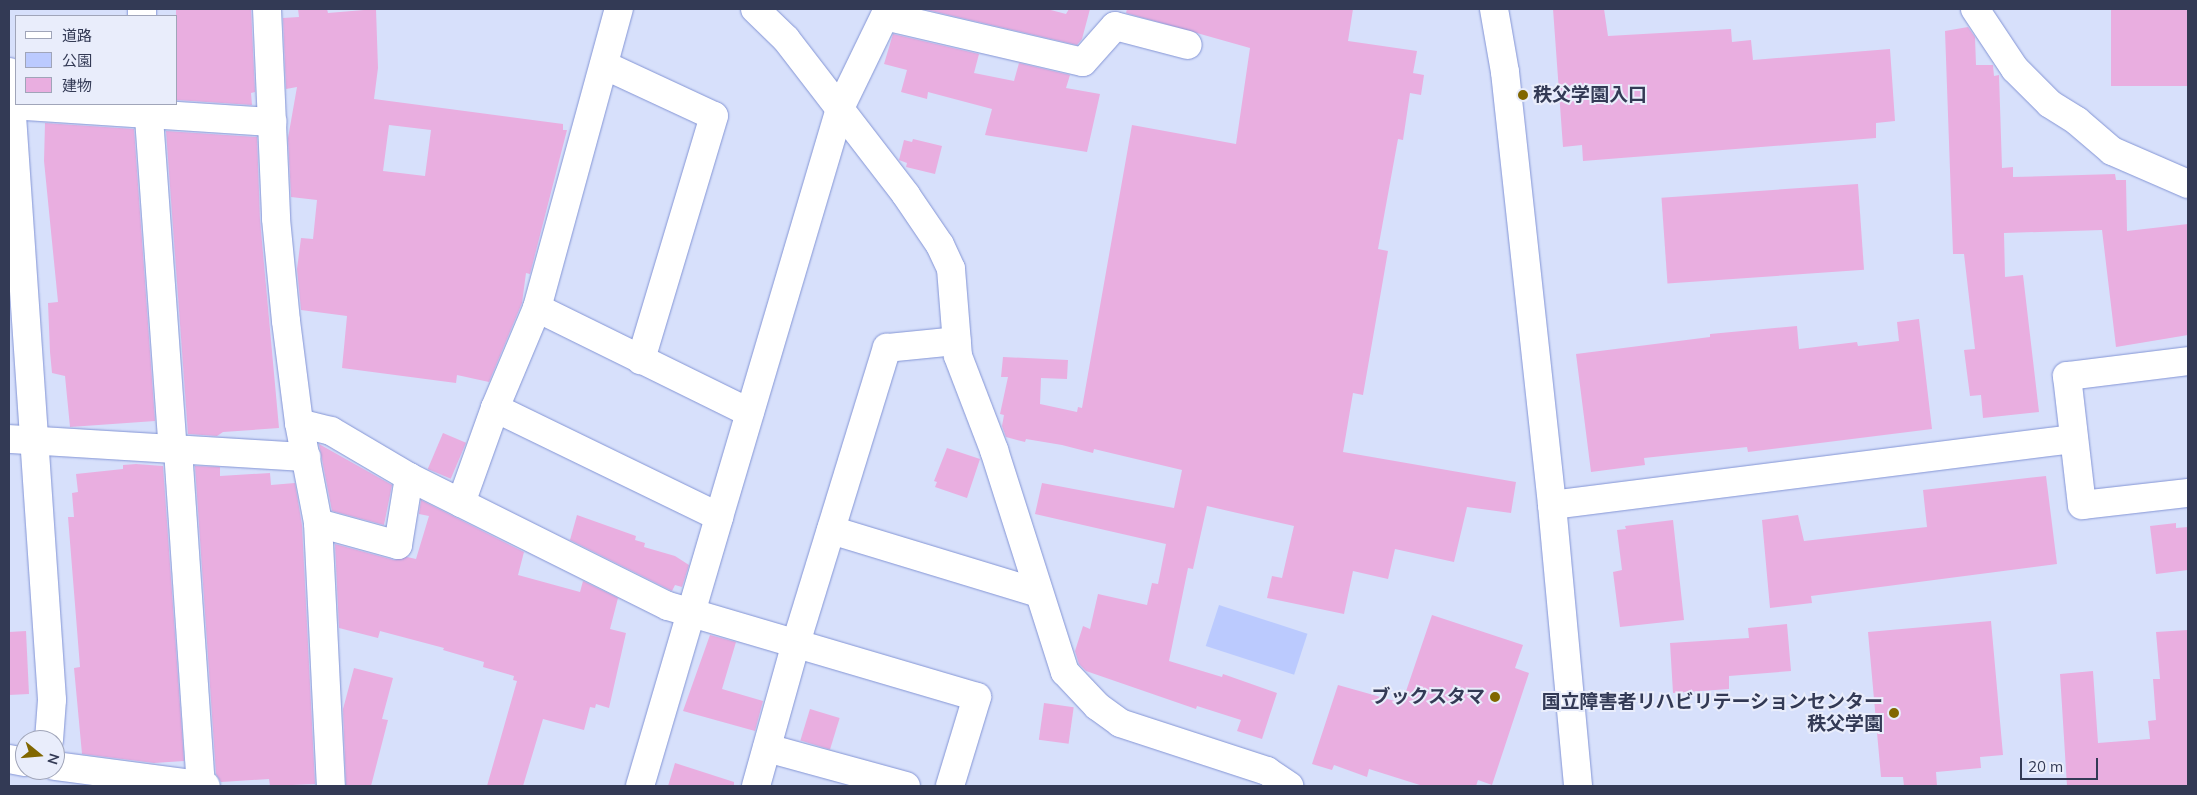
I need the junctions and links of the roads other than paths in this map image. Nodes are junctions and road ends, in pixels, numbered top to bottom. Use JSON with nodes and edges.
{"nodes":[{"id":1,"x":267,"y":9,"type":"edge"},
{"id":2,"x":618,"y":9,"type":"edge"},
{"id":3,"x":755,"y":9,"type":"edge"},
{"id":4,"x":1494,"y":9,"type":"edge"},
{"id":5,"x":1975,"y":9,"type":"edge"},
{"id":6,"x":886,"y":13,"type":"edge"},
{"id":7,"x":1188,"y":45,"type":"dead end"},
{"id":8,"x":604,"y":65,"type":"junction"},
{"id":9,"x":9,"y":72,"type":"edge"},
{"id":10,"x":10,"y":105,"type":"edge"},
{"id":11,"x":840,"y":108,"type":"junction"},
{"id":12,"x":148,"y":109,"type":"edge"},
{"id":13,"x":272,"y":122,"type":"junction"},
{"id":14,"x":2188,"y":184,"type":"edge"},
{"id":15,"x":537,"y":308,"type":"junction"},
{"id":16,"x":956,"y":341,"type":"junction"},
{"id":17,"x":641,"y":360,"type":"junction"},
{"id":18,"x":2188,"y":361,"type":"edge"},
{"id":19,"x":495,"y":408,"type":"junction"},
{"id":20,"x":750,"y":413,"type":"junction"},
{"id":21,"x":299,"y":422,"type":"junction"},
{"id":22,"x":2073,"y":439,"type":"junction"},
{"id":23,"x":22,"y":440,"type":"edge"},
{"id":24,"x":176,"y":450,"type":"junction"},
{"id":25,"x":306,"y":457,"type":"junction"},
{"id":26,"x":409,"y":477,"type":"junction"},
{"id":27,"x":2188,"y":493,"type":"edge"},
{"id":28,"x":461,"y":503,"type":"junction"},
{"id":29,"x":1552,"y":505,"type":"junction"},
{"id":30,"x":719,"y":516,"type":"junction"},
{"id":31,"x":318,"y":523,"type":"junction"},
{"id":32,"x":831,"y":530,"type":"junction"},
{"id":33,"x":1038,"y":593,"type":"junction"},
{"id":34,"x":690,"y":611,"type":"junction"},
{"id":35,"x":796,"y":643,"type":"junction"},
{"id":36,"x":50,"y":730,"type":"edge"},
{"id":37,"x":767,"y":748,"type":"junction"},
{"id":38,"x":65,"y":767,"type":"edge"},
{"id":39,"x":200,"y":786,"type":"edge"},
{"id":40,"x":330,"y":786,"type":"edge"},
{"id":41,"x":640,"y":786,"type":"edge"},
{"id":42,"x":756,"y":786,"type":"edge"},
{"id":43,"x":906,"y":786,"type":"edge"},
{"id":44,"x":950,"y":786,"type":"edge"},
{"id":45,"x":1289,"y":786,"type":"edge"},
{"id":46,"x":1578,"y":786,"type":"edge"}],
"edges":[{"from":1,"to":13,"type":"street"},
{"from":2,"to":8,"type":"street"},
{"from":3,"to":11,"type":"street"},
{"from":4,"to":29,"type":"street"},
{"from":5,"to":14,"type":"street"},
{"from":6,"to":7,"type":"street"},
{"from":6,"to":11,"type":"street"},
{"from":8,"to":15,"type":"street"},
{"from":8,"to":17,"type":"street"},
{"from":9,"to":10,"type":"street"},
{"from":10,"to":12,"type":"street"},
{"from":10,"to":23,"type":"street"},
{"from":11,"to":16,"type":"street"},
{"from":11,"to":20,"type":"street"},
{"from":12,"to":13,"type":"street"},
{"from":12,"to":24,"type":"street"},
{"from":13,"to":21,"type":"street"},
{"from":15,"to":17,"type":"street"},
{"from":15,"to":19,"type":"street"},
{"from":16,"to":32,"type":"street"},
{"from":16,"to":33,"type":"street"},
{"from":17,"to":20,"type":"street"},
{"from":18,"to":22,"type":"street"},
{"from":19,"to":28,"type":"street"},
{"from":19,"to":30,"type":"street"},
{"from":20,"to":30,"type":"street"},
{"from":21,"to":25,"type":"street"},
{"from":21,"to":26,"type":"street"},
{"from":22,"to":27,"type":"street"},
{"from":22,"to":29,"type":"street"},
{"from":23,"to":24,"type":"street"},
{"from":23,"to":36,"type":"street"},
{"from":24,"to":25,"type":"street"},
{"from":24,"to":39,"type":"street"},
{"from":25,"to":31,"type":"street"},
{"from":26,"to":28,"type":"street"},
{"from":26,"to":31,"type":"street"},
{"from":28,"to":34,"type":"street"},
{"from":29,"to":46,"type":"street"},
{"from":30,"to":34,"type":"street"},
{"from":31,"to":40,"type":"street"},
{"from":32,"to":33,"type":"street"},
{"from":32,"to":35,"type":"street"},
{"from":33,"to":45,"type":"street"},
{"from":34,"to":35,"type":"street"},
{"from":34,"to":41,"type":"street"},
{"from":35,"to":37,"type":"street"},
{"from":35,"to":44,"type":"street"},
{"from":37,"to":42,"type":"street"},
{"from":37,"to":43,"type":"street"},
{"from":38,"to":39,"type":"street"}]}
